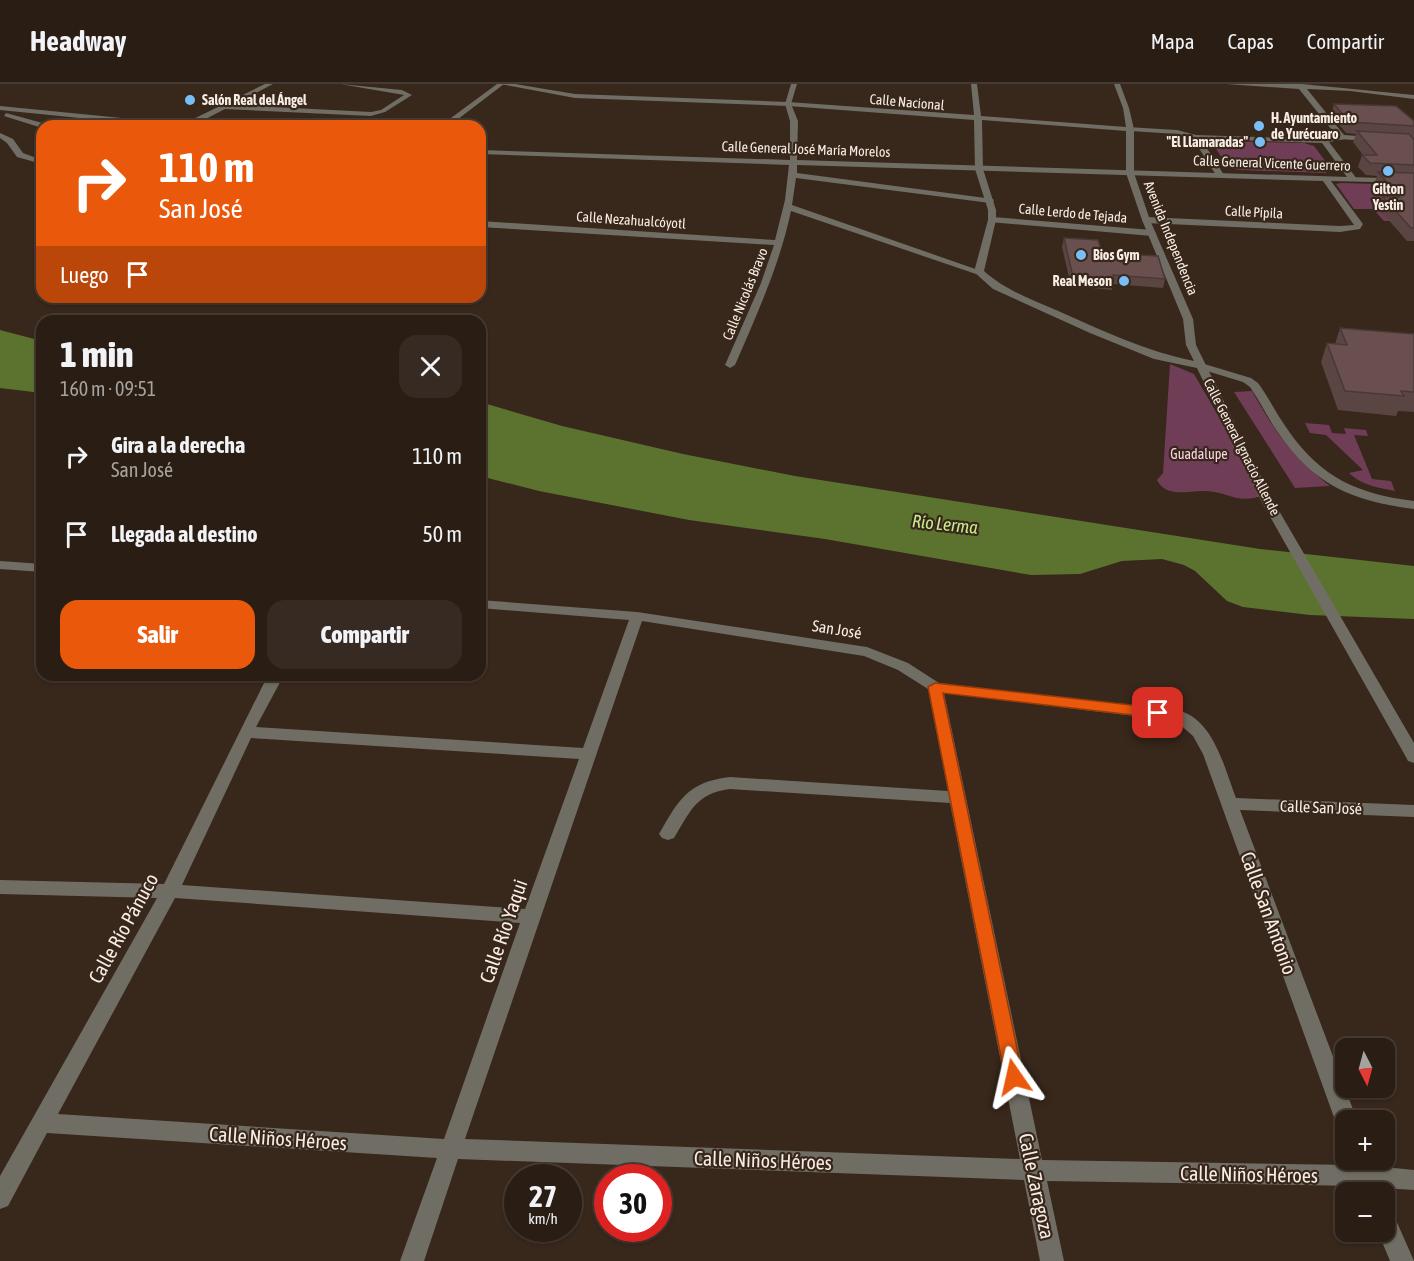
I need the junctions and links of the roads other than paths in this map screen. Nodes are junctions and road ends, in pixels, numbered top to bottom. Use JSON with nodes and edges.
{"nodes":[{"id":1,"x":270,"y":84,"type":"edge"},
{"id":2,"x":343,"y":84,"type":"edge"},
{"id":3,"x":502,"y":84,"type":"edge"},
{"id":4,"x":794,"y":84,"type":"edge"},
{"id":5,"x":974,"y":84,"type":"edge"},
{"id":6,"x":1117,"y":84,"type":"edge"},
{"id":7,"x":1229,"y":84,"type":"edge"},
{"id":8,"x":1300,"y":85,"type":"edge"},
{"id":9,"x":1373,"y":92,"type":"junction"},
{"id":10,"x":1414,"y":97,"type":"edge"},
{"id":11,"x":1381,"y":99,"type":"dead end"},
{"id":12,"x":788,"y":104,"type":"junction"},
{"id":13,"x":226,"y":107,"type":"junction"},
{"id":14,"x":0,"y":109,"type":"edge"},
{"id":15,"x":117,"y":120,"type":"edge"},
{"id":16,"x":199,"y":120,"type":"edge"},
{"id":17,"x":452,"y":120,"type":"edge"},
{"id":18,"x":978,"y":120,"type":"junction"},
{"id":19,"x":36,"y":123,"type":"edge"},
{"id":20,"x":1130,"y":129,"type":"junction"},
{"id":21,"x":0,"y":135,"type":"edge"},
{"id":22,"x":1196,"y":137,"type":"junction"},
{"id":23,"x":1342,"y":137,"type":"junction"},
{"id":24,"x":1324,"y":141,"type":"junction"},
{"id":25,"x":1414,"y":142,"type":"edge"},
{"id":26,"x":486,"y":152,"type":"edge"},
{"id":27,"x":36,"y":160,"type":"edge"},
{"id":28,"x":795,"y":162,"type":"junction"},
{"id":29,"x":979,"y":169,"type":"junction"},
{"id":30,"x":1130,"y":173,"type":"junction"},
{"id":31,"x":794,"y":175,"type":"junction"},
{"id":32,"x":1220,"y":175,"type":"junction"},
{"id":33,"x":1325,"y":178,"type":"junction"},
{"id":34,"x":1353,"y":179,"type":"junction"},
{"id":35,"x":1414,"y":181,"type":"edge"},
{"id":36,"x":990,"y":201,"type":"junction"},
{"id":37,"x":789,"y":207,"type":"junction"},
{"id":38,"x":992,"y":220,"type":"junction"},
{"id":39,"x":1146,"y":220,"type":"junction"},
{"id":40,"x":486,"y":224,"type":"edge"},
{"id":41,"x":1152,"y":233,"type":"junction"},
{"id":42,"x":780,"y":243,"type":"junction"},
{"id":43,"x":979,"y":272,"type":"junction"},
{"id":44,"x":730,"y":365,"type":"dead end"},
{"id":45,"x":1202,"y":366,"type":"junction"},
{"id":46,"x":1414,"y":505,"type":"edge"},
{"id":47,"x":0,"y":565,"type":"edge"},
{"id":48,"x":36,"y":568,"type":"edge"},
{"id":49,"x":486,"y":604,"type":"edge"},
{"id":50,"x":637,"y":616,"type":"junction"},
{"id":51,"x":273,"y":681,"type":"edge"},
{"id":52,"x":935,"y":687,"type":"junction"},
{"id":53,"x":1180,"y":716,"type":"joint"},
{"id":54,"x":246,"y":732,"type":"junction"},
{"id":55,"x":588,"y":753,"type":"junction"},
{"id":56,"x":1414,"y":757,"type":"edge"},
{"id":57,"x":957,"y":798,"type":"junction"},
{"id":58,"x":1228,"y":804,"type":"junction"},
{"id":59,"x":1414,"y":811,"type":"edge"},
{"id":60,"x":668,"y":834,"type":"dead end"},
{"id":61,"x":0,"y":887,"type":"edge"},
{"id":62,"x":170,"y":891,"type":"junction"},
{"id":63,"x":531,"y":917,"type":"junction"},
{"id":64,"x":1342,"y":1110,"type":"edge"},
{"id":65,"x":41,"y":1123,"type":"junction"},
{"id":66,"x":452,"y":1149,"type":"junction"},
{"id":67,"x":1033,"y":1170,"type":"junction"},
{"id":68,"x":1366,"y":1176,"type":"edge"},
{"id":69,"x":1414,"y":1180,"type":"edge"},
{"id":70,"x":0,"y":1198,"type":"edge"},
{"id":71,"x":1394,"y":1242,"type":"edge"},
{"id":72,"x":412,"y":1261,"type":"edge"},
{"id":73,"x":1052,"y":1261,"type":"edge"},
{"id":74,"x":1402,"y":1261,"type":"edge"}],
"edges":[{"from":1,"to":13,"type":"street"},
{"from":2,"to":13,"type":"street"},
{"from":3,"to":12,"type":"street","name":"Calle Nacional"},
{"from":3,"to":17,"type":"street"},
{"from":4,"to":12,"type":"street"},
{"from":5,"to":18,"type":"street"},
{"from":6,"to":20,"type":"street","name":"Avenida Independencia"},
{"from":7,"to":8,"type":"street"},
{"from":8,"to":9,"type":"street"},
{"from":8,"to":23,"type":"street"},
{"from":9,"to":10,"type":"street"},
{"from":9,"to":11,"type":"street"},
{"from":12,"to":18,"type":"street","name":"Calle Nacional"},
{"from":12,"to":28,"type":"street","name":"Calle Nicolás Bravo"},
{"from":13,"to":16,"type":"street"},
{"from":14,"to":15,"type":"street"},
{"from":14,"to":19,"type":"street"},
{"from":18,"to":20,"type":"street","name":"Calle Nacional"},
{"from":18,"to":29,"type":"street"},
{"from":20,"to":22,"type":"street","name":"Calle Nacional"},
{"from":20,"to":30,"type":"street","name":"Avenida Independencia"},
{"from":21,"to":27,"type":"street"},
{"from":22,"to":24,"type":"street","name":"Calle Nacional"},
{"from":22,"to":32,"type":"street"},
{"from":23,"to":24,"type":"street","name":"Calle Nacional"},
{"from":23,"to":25,"type":"street","name":"Calle Nacional"},
{"from":24,"to":34,"type":"street"},
{"from":26,"to":28,"type":"street","name":"Calle General José María Morelos"},
{"from":28,"to":29,"type":"street","name":"Calle General José María Morelos"},
{"from":28,"to":31,"type":"street","name":"Calle Nicolás Bravo"},
{"from":29,"to":30,"type":"street","name":"Calle General José María Morelos"},
{"from":29,"to":36,"type":"street"},
{"from":30,"to":32,"type":"street","name":"Calle General Vicente Guerrero"},
{"from":30,"to":39,"type":"street","name":"Avenida Independencia"},
{"from":31,"to":36,"type":"street"},
{"from":31,"to":37,"type":"street","name":"Calle Nicolás Bravo"},
{"from":32,"to":33,"type":"street","name":"Calle General Vicente Guerrero"},
{"from":33,"to":34,"type":"street","name":"Calle General Vicente Guerrero"},
{"from":33,"to":39,"type":"street","name":"Calle Pípila"},
{"from":34,"to":35,"type":"street","name":"Calle General Vicente Guerrero"},
{"from":36,"to":38,"type":"street"},
{"from":37,"to":42,"type":"street","name":"Calle Nicolás Bravo"},
{"from":37,"to":43,"type":"street","name":"Calle General Ignacio Allende"},
{"from":38,"to":41,"type":"street","name":"Calle Lerdo de Tejada"},
{"from":38,"to":43,"type":"street"},
{"from":39,"to":41,"type":"street","name":"Avenida Independencia"},
{"from":40,"to":42,"type":"street","name":"Calle Nezahualcóyotl"},
{"from":41,"to":45,"type":"street","name":"Avenida Independencia"},
{"from":42,"to":44,"type":"street","name":"Calle Nicolás Bravo"},
{"from":43,"to":45,"type":"street","name":"Calle General Ignacio Allende"},
{"from":45,"to":46,"type":"street"},
{"from":45,"to":56,"type":"street","name":"Calle General Ignacio Allende"},
{"from":47,"to":48,"type":"street"},
{"from":49,"to":50,"type":"street","name":"San José"},
{"from":50,"to":52,"type":"street","name":"San José"},
{"from":50,"to":55,"type":"street","name":"Calle Río Yaqui"},
{"from":51,"to":54,"type":"street","name":"Calle Río Pánuco"},
{"from":52,"to":53,"type":"street","name":"San José"},
{"from":52,"to":57,"type":"street","name":"Calle Zaragoza"},
{"from":53,"to":58,"type":"street","name":"Calle San Antonio"},
{"from":54,"to":55,"type":"street"},
{"from":54,"to":62,"type":"street","name":"Calle Río Pánuco"},
{"from":55,"to":63,"type":"street","name":"Calle Río Yaqui"},
{"from":57,"to":60,"type":"street"},
{"from":57,"to":67,"type":"street","name":"Calle Zaragoza"},
{"from":58,"to":59,"type":"street","name":"Calle San José"},
{"from":58,"to":64,"type":"street","name":"Calle San Antonio"},
{"from":61,"to":62,"type":"street"},
{"from":62,"to":63,"type":"street"},
{"from":62,"to":65,"type":"street","name":"Calle Río Pánuco"},
{"from":63,"to":66,"type":"street","name":"Calle Río Yaqui"},
{"from":65,"to":66,"type":"street","name":"Calle Niños Héroes"},
{"from":65,"to":70,"type":"street","name":"Calle Río Pánuco"},
{"from":66,"to":67,"type":"street","name":"Calle Niños Héroes"},
{"from":66,"to":72,"type":"street","name":"Calle Río Yaqui"},
{"from":67,"to":68,"type":"street","name":"Calle Niños Héroes"},
{"from":67,"to":73,"type":"street","name":"Calle Zaragoza"},
{"from":68,"to":69,"type":"street","name":"Calle Niños Héroes"},
{"from":71,"to":74,"type":"street"}]}
